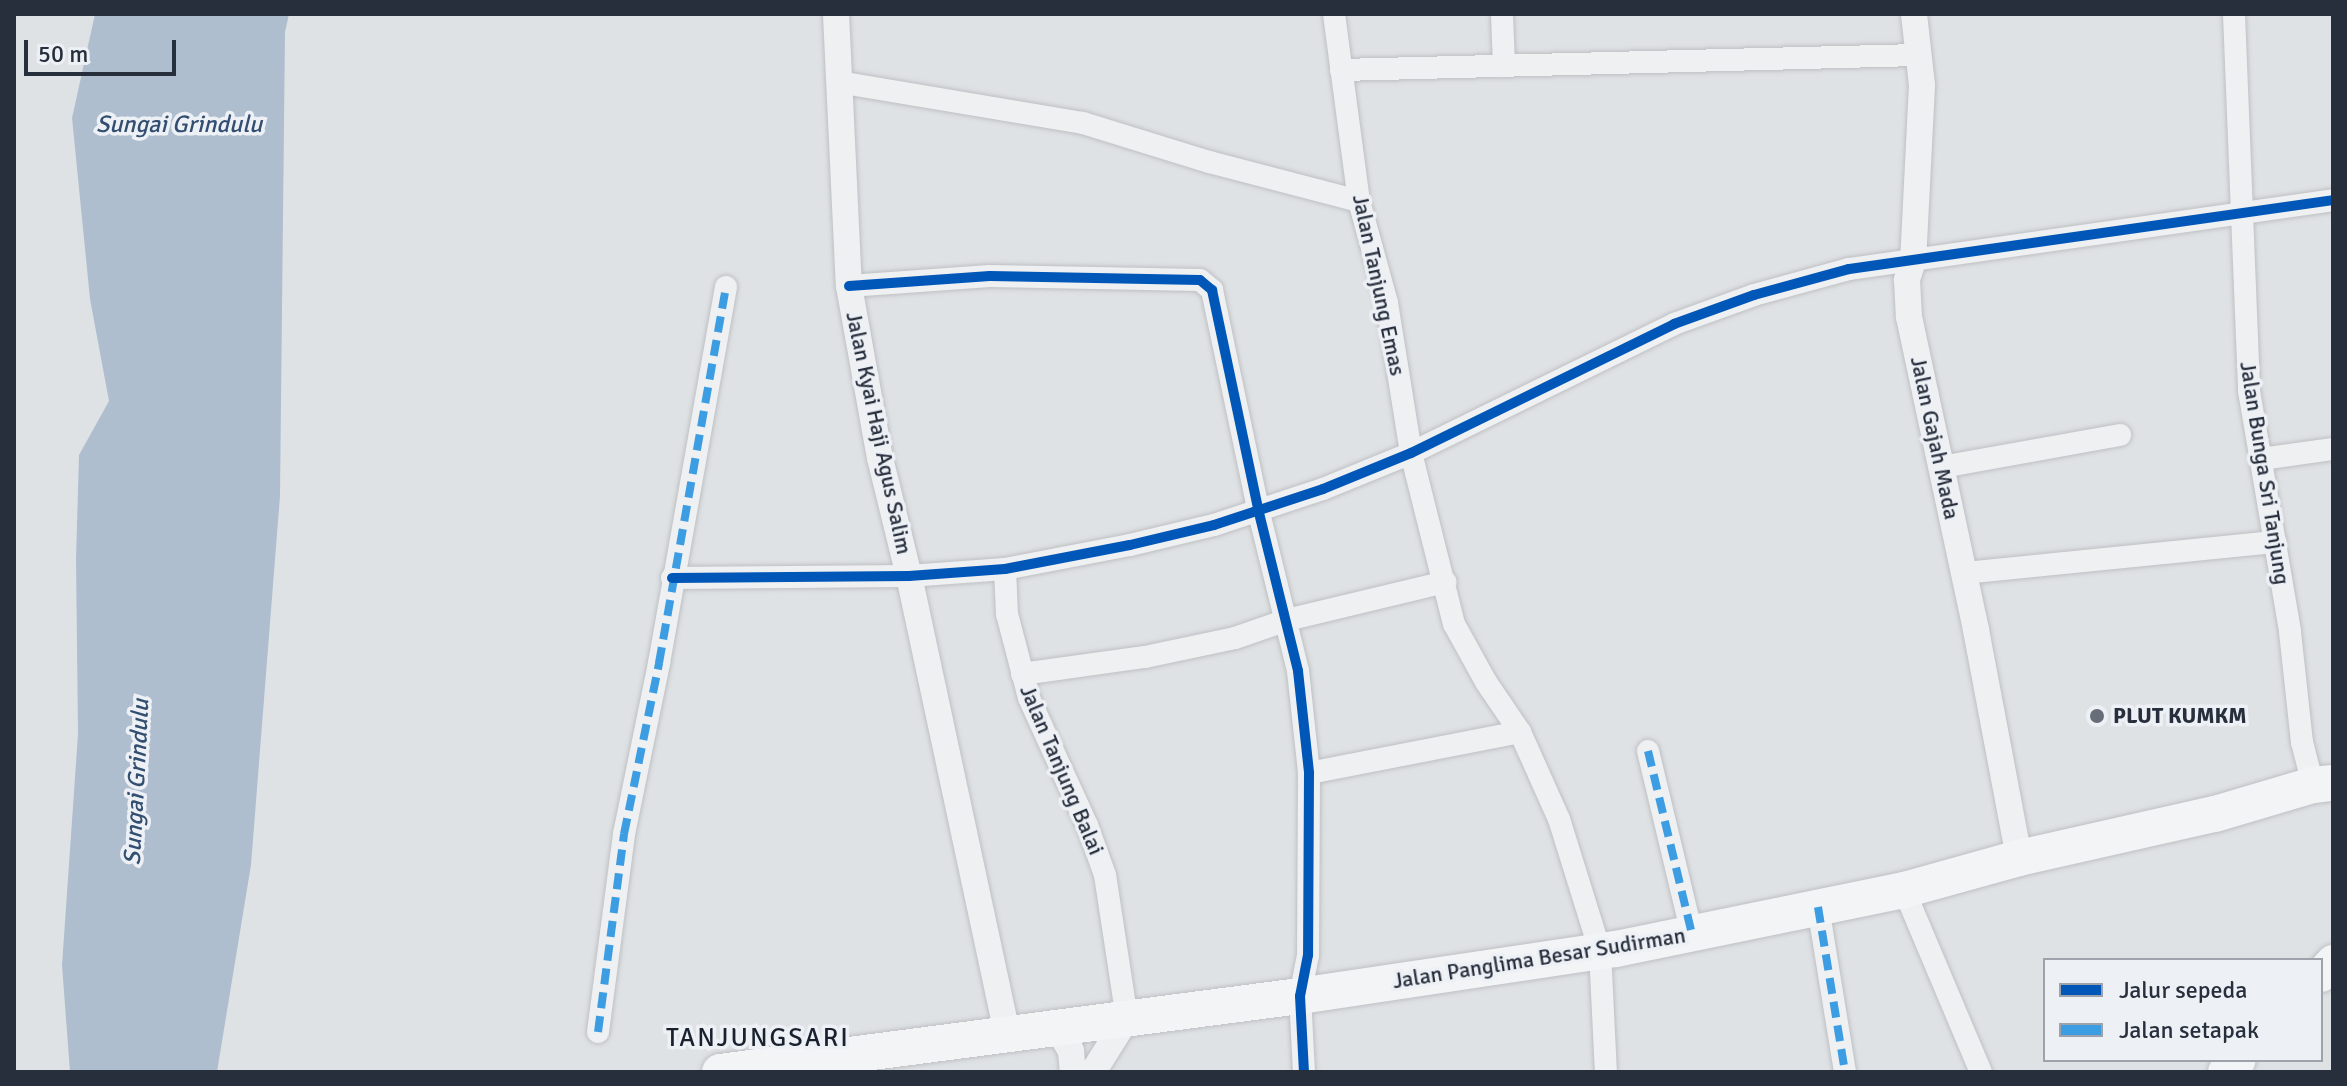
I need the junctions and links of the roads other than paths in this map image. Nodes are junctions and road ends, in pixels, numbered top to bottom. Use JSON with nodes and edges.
{"nodes":[{"id":1,"x":836,"y":14,"type":"edge"},
{"id":2,"x":1334,"y":14,"type":"edge"},
{"id":3,"x":1502,"y":14,"type":"edge"},
{"id":4,"x":1914,"y":14,"type":"edge"},
{"id":5,"x":2234,"y":14,"type":"edge"},
{"id":6,"x":1919,"y":55,"type":"junction"},
{"id":7,"x":1504,"y":66,"type":"junction"},
{"id":8,"x":1341,"y":70,"type":"junction"},
{"id":9,"x":838,"y":82,"type":"junction"},
{"id":10,"x":2333,"y":200,"type":"edge"},
{"id":11,"x":1359,"y":201,"type":"junction"},
{"id":12,"x":2240,"y":213,"type":"junction"},
{"id":13,"x":1913,"y":261,"type":"junction"},
{"id":14,"x":849,"y":286,"type":"junction"},
{"id":15,"x":726,"y":287,"type":"dead end"},
{"id":16,"x":2120,"y":435,"type":"dead end"},
{"id":17,"x":2333,"y":449,"type":"edge"},
{"id":18,"x":1411,"y":453,"type":"junction"},
{"id":19,"x":2261,"y":459,"type":"junction"},
{"id":20,"x":1942,"y":467,"type":"junction"},
{"id":21,"x":1258,"y":509,"type":"junction"},
{"id":22,"x":2275,"y":542,"type":"junction"},
{"id":23,"x":1005,"y":569,"type":"junction"},
{"id":24,"x":1964,"y":573,"type":"junction"},
{"id":25,"x":909,"y":576,"type":"junction"},
{"id":26,"x":672,"y":578,"type":"junction"},
{"id":27,"x":1445,"y":582,"type":"junction"},
{"id":28,"x":1287,"y":620,"type":"junction"},
{"id":29,"x":1022,"y":674,"type":"junction"},
{"id":30,"x":1520,"y":732,"type":"junction"},
{"id":31,"x":1648,"y":751,"type":"dead end"},
{"id":32,"x":1309,"y":773,"type":"junction"},
{"id":33,"x":2323,"y":784,"type":"edge"},
{"id":34,"x":2019,"y":858,"type":"junction"},
{"id":35,"x":1904,"y":890,"type":"junction"},
{"id":36,"x":1818,"y":907,"type":"junction"},
{"id":37,"x":1692,"y":934,"type":"junction"},
{"id":38,"x":1600,"y":951,"type":"junction"},
{"id":39,"x":1300,"y":996,"type":"junction"},
{"id":40,"x":1127,"y":1018,"type":"junction"},
{"id":41,"x":1057,"y":1027,"type":"junction"},
{"id":42,"x":598,"y":1032,"type":"dead end"},
{"id":43,"x":1007,"y":1033,"type":"junction"},
{"id":44,"x":910,"y":1058,"type":"edge"},
{"id":45,"x":726,"y":1071,"type":"edge"},
{"id":46,"x":1073,"y":1072,"type":"edge"},
{"id":47,"x":1093,"y":1072,"type":"edge"},
{"id":48,"x":1304,"y":1072,"type":"edge"},
{"id":49,"x":1606,"y":1072,"type":"edge"},
{"id":50,"x":1845,"y":1072,"type":"edge"},
{"id":51,"x":1981,"y":1072,"type":"edge"}],
"edges":[{"from":1,"to":9,"type":"street","name":"Jalan Kyai Haji Agus Salim"},
{"from":2,"to":8,"type":"street","name":"Jalan Tanjung Emas"},
{"from":3,"to":7,"type":"street"},
{"from":4,"to":6,"type":"street","name":"Jalan Gajah Mada"},
{"from":5,"to":12,"type":"street","name":"Jalan Bunga Sri Tanjung"},
{"from":6,"to":7,"type":"street"},
{"from":6,"to":13,"type":"street","name":"Jalan Gajah Mada"},
{"from":7,"to":8,"type":"street"},
{"from":8,"to":11,"type":"street","name":"Jalan Tanjung Emas"},
{"from":9,"to":11,"type":"street"},
{"from":9,"to":14,"type":"street","name":"Jalan Kyai Haji Agus Salim"},
{"from":10,"to":12,"type":"street"},
{"from":11,"to":18,"type":"street","name":"Jalan Tanjung Emas"},
{"from":12,"to":13,"type":"street"},
{"from":12,"to":19,"type":"street","name":"Jalan Bunga Sri Tanjung"},
{"from":13,"to":18,"type":"street"},
{"from":13,"to":20,"type":"street","name":"Jalan Gajah Mada"},
{"from":14,"to":21,"type":"street"},
{"from":14,"to":25,"type":"street","name":"Jalan Kyai Haji Agus Salim"},
{"from":15,"to":26,"type":"street"},
{"from":16,"to":20,"type":"street"},
{"from":17,"to":19,"type":"street"},
{"from":18,"to":21,"type":"street"},
{"from":18,"to":27,"type":"street","name":"Jalan Tanjung Emas"},
{"from":19,"to":22,"type":"street","name":"Jalan Bunga Sri Tanjung"},
{"from":20,"to":24,"type":"street","name":"Jalan Gajah Mada"},
{"from":21,"to":23,"type":"street"},
{"from":21,"to":28,"type":"street"},
{"from":22,"to":24,"type":"street"},
{"from":22,"to":33,"type":"street","name":"Jalan Bunga Sri Tanjung"},
{"from":23,"to":25,"type":"street"},
{"from":23,"to":29,"type":"street","name":"Jalan Tanjung Balai"},
{"from":24,"to":34,"type":"street","name":"Jalan Gajah Mada"},
{"from":25,"to":26,"type":"street"},
{"from":25,"to":43,"type":"street","name":"Jalan Kyai Haji Agus Salim"},
{"from":26,"to":42,"type":"street"},
{"from":27,"to":28,"type":"street"},
{"from":27,"to":30,"type":"street","name":"Jalan Tanjung Emas"},
{"from":28,"to":29,"type":"street"},
{"from":28,"to":32,"type":"street"},
{"from":29,"to":40,"type":"street","name":"Jalan Tanjung Balai"},
{"from":30,"to":32,"type":"street"},
{"from":30,"to":38,"type":"street","name":"Jalan Tanjung Emas"},
{"from":31,"to":37,"type":"street"},
{"from":32,"to":39,"type":"street"},
{"from":33,"to":34,"type":"highway","name":"Jalan Panglima Besar Sudirman"},
{"from":34,"to":35,"type":"highway","name":"Jalan Panglima Besar Sudirman"},
{"from":35,"to":36,"type":"highway","name":"Jalan Panglima Besar Sudirman"},
{"from":35,"to":51,"type":"street"},
{"from":36,"to":37,"type":"highway","name":"Jalan Panglima Besar Sudirman"},
{"from":36,"to":50,"type":"street"},
{"from":37,"to":38,"type":"highway","name":"Jalan Panglima Besar Sudirman"},
{"from":38,"to":39,"type":"highway","name":"Jalan Panglima Besar Sudirman"},
{"from":38,"to":49,"type":"street","name":"Jalan Tanjung Emas"},
{"from":39,"to":40,"type":"highway","name":"Jalan Panglima Besar Sudirman"},
{"from":39,"to":48,"type":"street"},
{"from":40,"to":41,"type":"highway","name":"Jalan Panglima Besar Sudirman"},
{"from":40,"to":47,"type":"street"},
{"from":41,"to":43,"type":"highway","name":"Jalan Panglima Besar Sudirman"},
{"from":41,"to":46,"type":"street"},
{"from":43,"to":44,"type":"highway","name":"Jalan Panglima Besar Sudirman"},
{"from":44,"to":45,"type":"highway","name":"Jalan Panglima Besar Sudirman"}]}
